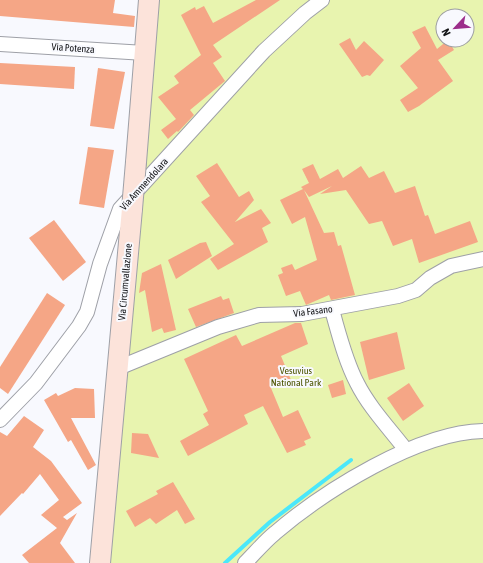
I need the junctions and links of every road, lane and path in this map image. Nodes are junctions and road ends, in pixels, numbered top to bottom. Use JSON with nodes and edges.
{"nodes":[{"id":1,"x":149,"y":0,"type":"edge"},
{"id":2,"x":322,"y":0,"type":"edge"},
{"id":3,"x":0,"y":44,"type":"edge"},
{"id":4,"x":145,"y":53,"type":"junction"},
{"id":5,"x":483,"y":259,"type":"edge"},
{"id":6,"x":332,"y":310,"type":"junction"},
{"id":7,"x":118,"y":368,"type":"junction"},
{"id":8,"x":0,"y":420,"type":"edge"},
{"id":9,"x":483,"y":431,"type":"edge"},
{"id":10,"x":406,"y":450,"type":"junction"},
{"id":11,"x":100,"y":563,"type":"edge"},
{"id":12,"x":245,"y":563,"type":"edge"}],
"edges":[{"from":1,"to":4,"type":"main road","name":"Via Circumvallazione"},
{"from":2,"to":8,"type":"street","name":"Via Ammendolara"},
{"from":3,"to":4,"type":"street","name":"Via Potenza"},
{"from":4,"to":7,"type":"main road","name":"Via Circumvallazione","bridge":true},
{"from":5,"to":6,"type":"street","name":"Via Fasano"},
{"from":6,"to":7,"type":"street","name":"Via Fasano"},
{"from":6,"to":10,"type":"street"},
{"from":7,"to":11,"type":"main road","name":"Via Circumvallazione"},
{"from":9,"to":10,"type":"street"},
{"from":10,"to":12,"type":"street"}]}
